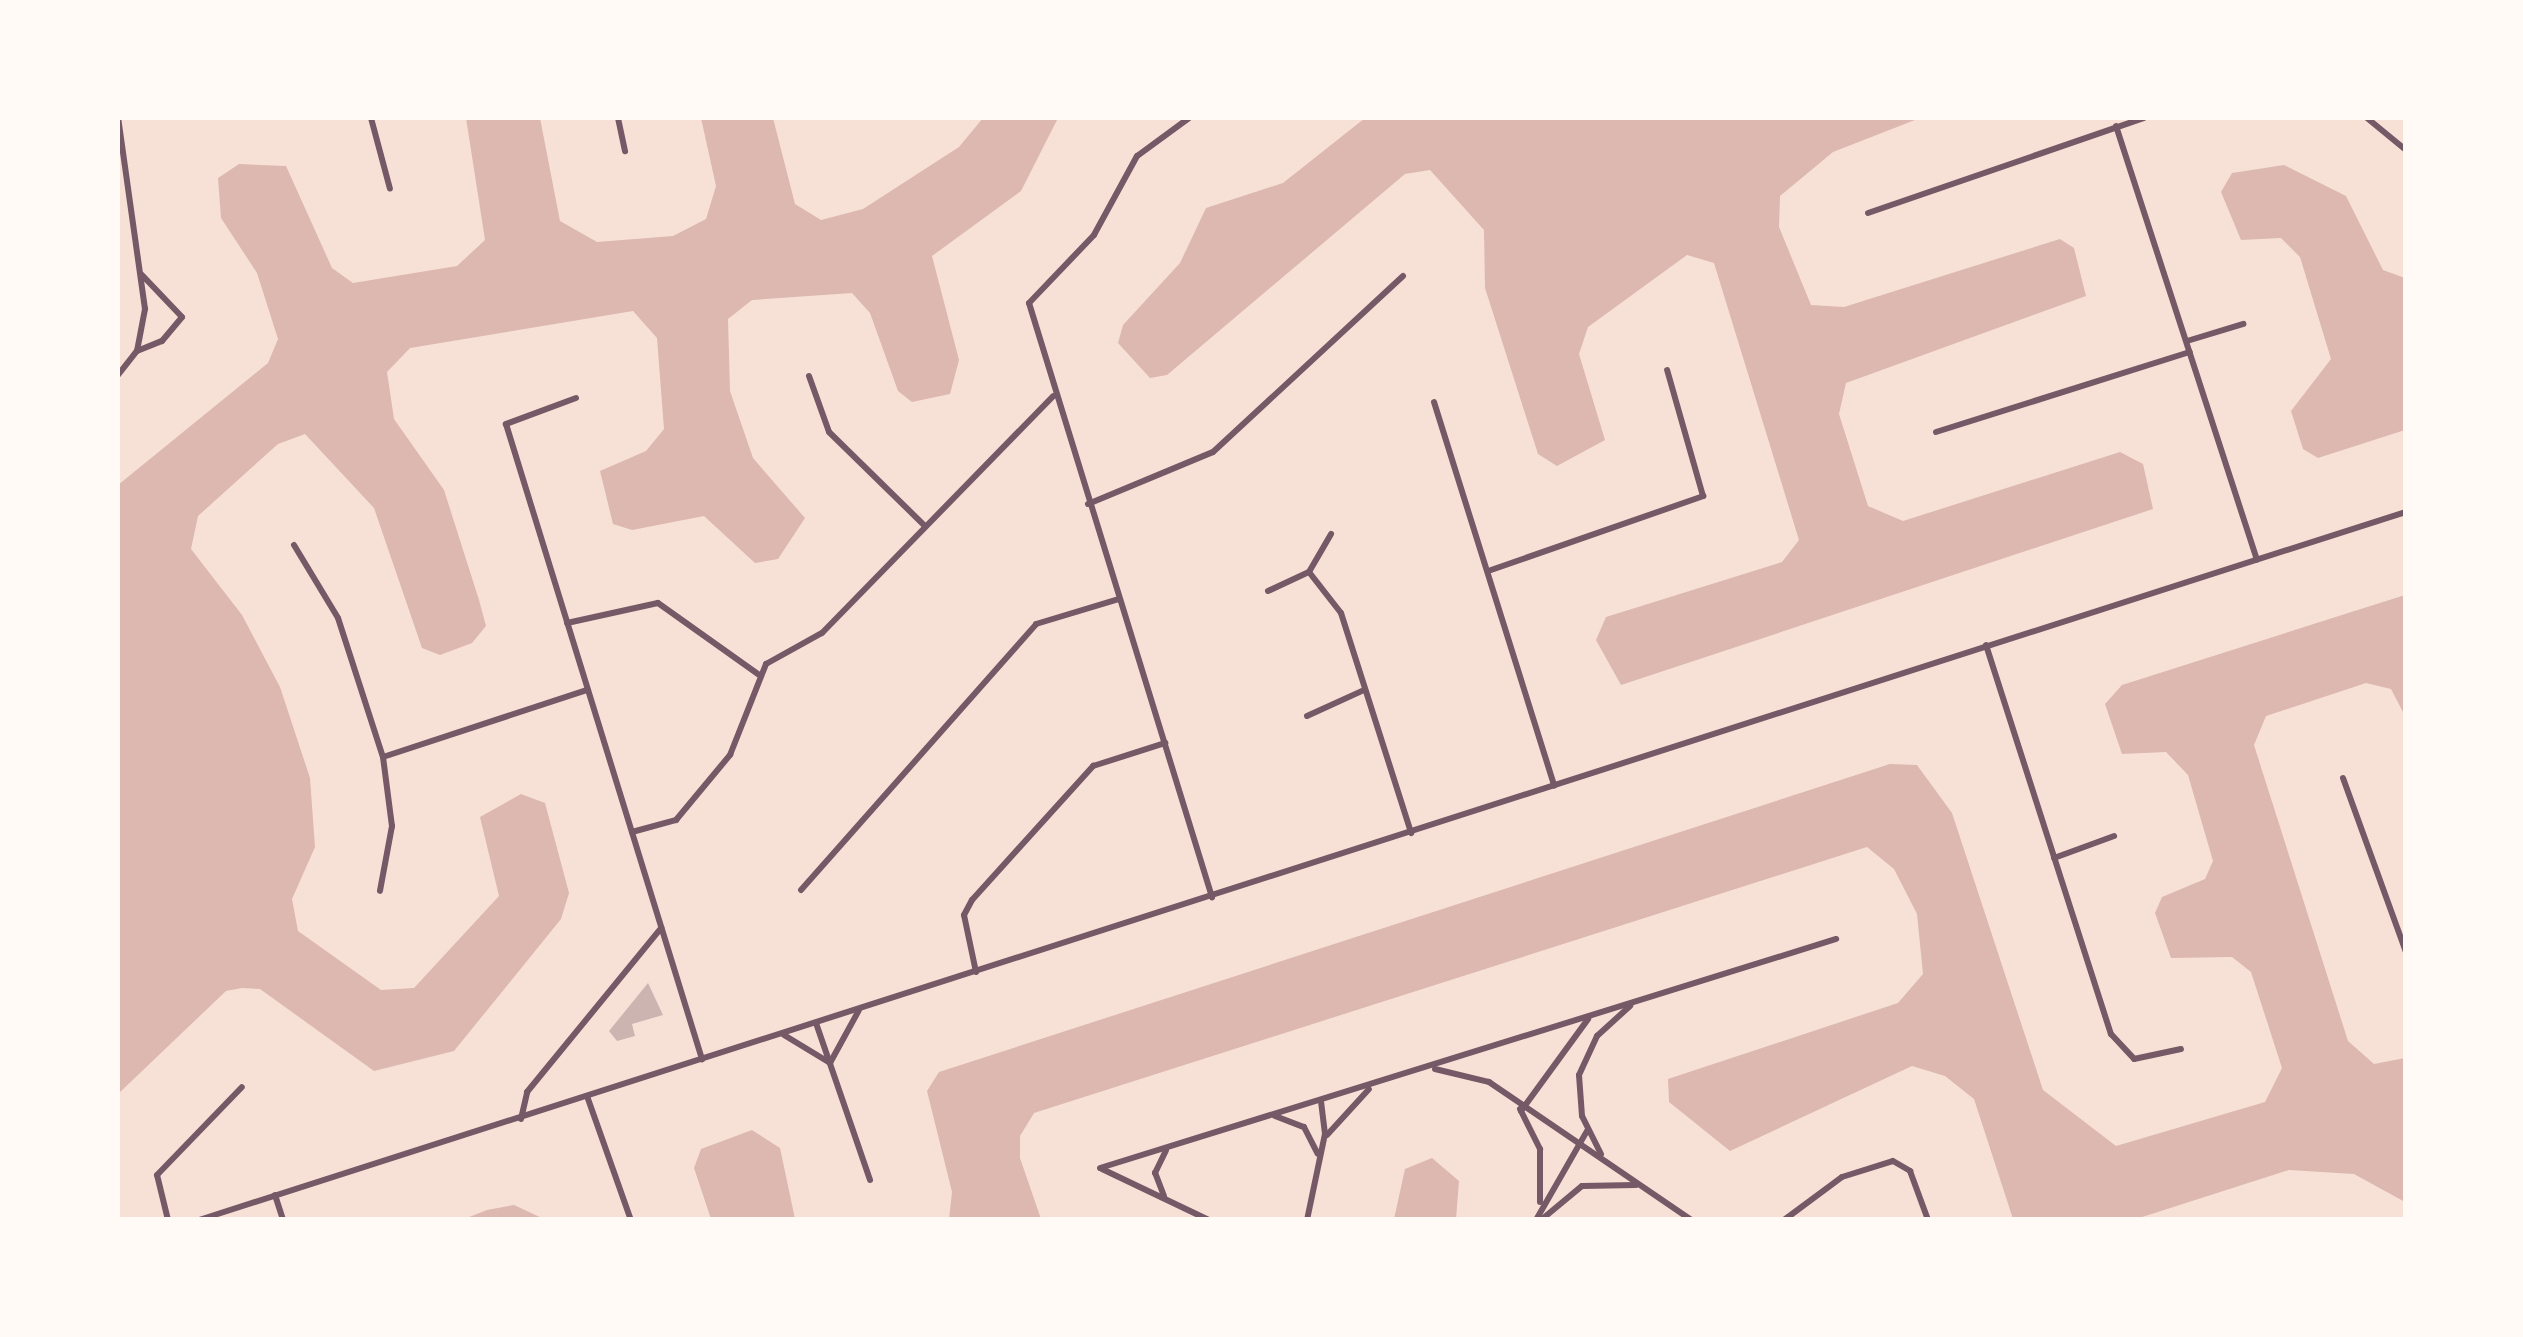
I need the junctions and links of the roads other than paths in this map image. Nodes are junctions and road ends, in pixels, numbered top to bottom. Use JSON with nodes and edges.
{"nodes":[{"id":1,"x":118,"y":118,"type":"edge"},
{"id":2,"x":371,"y":118,"type":"edge"},
{"id":3,"x":618,"y":118,"type":"edge"},
{"id":4,"x":1184,"y":118,"type":"edge"},
{"id":5,"x":2144,"y":118,"type":"edge"},
{"id":6,"x":2367,"y":118,"type":"edge"},
{"id":7,"x":2116,"y":126,"type":"junction"},
{"id":8,"x":2405,"y":150,"type":"edge"},
{"id":9,"x":625,"y":151,"type":"dead end"},
{"id":10,"x":390,"y":189,"type":"dead end"},
{"id":11,"x":1868,"y":214,"type":"dead end"},
{"id":12,"x":140,"y":275,"type":"junction"},
{"id":13,"x":1403,"y":276,"type":"dead end"},
{"id":14,"x":2243,"y":324,"type":"dead end"},
{"id":15,"x":2187,"y":341,"type":"junction"},
{"id":16,"x":137,"y":351,"type":"junction"},
{"id":17,"x":2190,"y":352,"type":"junction"},
{"id":18,"x":1667,"y":370,"type":"dead end"},
{"id":19,"x":118,"y":375,"type":"edge"},
{"id":20,"x":809,"y":376,"type":"dead end"},
{"id":21,"x":1053,"y":396,"type":"junction"},
{"id":22,"x":576,"y":398,"type":"dead end"},
{"id":23,"x":1434,"y":402,"type":"dead end"},
{"id":24,"x":1936,"y":432,"type":"dead end"},
{"id":25,"x":1088,"y":504,"type":"junction"},
{"id":26,"x":2406,"y":512,"type":"edge"},
{"id":27,"x":924,"y":525,"type":"junction"},
{"id":28,"x":1330,"y":534,"type":"dead end"},
{"id":29,"x":294,"y":545,"type":"dead end"},
{"id":30,"x":2257,"y":560,"type":"junction"},
{"id":31,"x":1491,"y":570,"type":"junction"},
{"id":32,"x":1309,"y":572,"type":"junction"},
{"id":33,"x":1268,"y":591,"type":"dead end"},
{"id":34,"x":1119,"y":599,"type":"junction"},
{"id":35,"x":567,"y":623,"type":"junction"},
{"id":36,"x":1986,"y":646,"type":"junction"},
{"id":37,"x":758,"y":674,"type":"junction"},
{"id":38,"x":587,"y":690,"type":"junction"},
{"id":39,"x":1364,"y":690,"type":"junction"},
{"id":40,"x":1307,"y":716,"type":"dead end"},
{"id":41,"x":1165,"y":743,"type":"junction"},
{"id":42,"x":383,"y":756,"type":"junction"},
{"id":43,"x":2343,"y":778,"type":"dead end"},
{"id":44,"x":1554,"y":786,"type":"junction"},
{"id":45,"x":632,"y":832,"type":"junction"},
{"id":46,"x":1412,"y":833,"type":"junction"},
{"id":47,"x":2114,"y":836,"type":"dead end"},
{"id":48,"x":2054,"y":858,"type":"junction"},
{"id":49,"x":800,"y":890,"type":"dead end"},
{"id":50,"x":380,"y":891,"type":"dead end"},
{"id":51,"x":1212,"y":897,"type":"junction"},
{"id":52,"x":662,"y":927,"type":"junction"},
{"id":53,"x":1836,"y":939,"type":"dead end"},
{"id":54,"x":2406,"y":952,"type":"edge"},
{"id":55,"x":976,"y":972,"type":"junction"},
{"id":56,"x":1640,"y":1001,"type":"junction"},
{"id":57,"x":860,"y":1009,"type":"junction"},
{"id":58,"x":1598,"y":1014,"type":"junction"},
{"id":59,"x":816,"y":1023,"type":"junction"},
{"id":60,"x":779,"y":1034,"type":"junction"},
{"id":61,"x":2181,"y":1049,"type":"dead end"},
{"id":62,"x":702,"y":1059,"type":"junction"},
{"id":63,"x":830,"y":1063,"type":"junction"},
{"id":64,"x":1414,"y":1072,"type":"junction"},
{"id":65,"x":1374,"y":1086,"type":"junction"},
{"id":66,"x":242,"y":1087,"type":"dead end"},
{"id":67,"x":587,"y":1096,"type":"junction"},
{"id":68,"x":1321,"y":1102,"type":"junction"},
{"id":69,"x":1523,"y":1108,"type":"junction"},
{"id":70,"x":1267,"y":1116,"type":"junction"},
{"id":71,"x":522,"y":1118,"type":"junction"},
{"id":72,"x":1587,"y":1131,"type":"junction"},
{"id":73,"x":1579,"y":1143,"type":"junction"},
{"id":74,"x":1322,"y":1145,"type":"junction"},
{"id":75,"x":1172,"y":1147,"type":"junction"},
{"id":76,"x":1318,"y":1165,"type":"junction"},
{"id":77,"x":1615,"y":1168,"type":"junction"},
{"id":78,"x":870,"y":1180,"type":"dead end"},
{"id":79,"x":1646,"y":1190,"type":"junction"},
{"id":80,"x":275,"y":1196,"type":"junction"},
{"id":81,"x":1164,"y":1196,"type":"junction"},
{"id":82,"x":1540,"y":1202,"type":"junction"},
{"id":83,"x":168,"y":1220,"type":"edge"},
{"id":84,"x":199,"y":1220,"type":"edge"},
{"id":85,"x":283,"y":1220,"type":"edge"},
{"id":86,"x":630,"y":1220,"type":"edge"},
{"id":87,"x":1209,"y":1220,"type":"edge"},
{"id":88,"x":1307,"y":1220,"type":"edge"},
{"id":89,"x":1539,"y":1220,"type":"edge"},
{"id":90,"x":1691,"y":1220,"type":"edge"},
{"id":91,"x":1784,"y":1220,"type":"edge"},
{"id":92,"x":1928,"y":1220,"type":"edge"}],
"edges":[{"from":1,"to":12,"type":"street"},
{"from":2,"to":10,"type":"street"},
{"from":3,"to":9,"type":"street"},
{"from":4,"to":21,"type":"street"},
{"from":5,"to":7,"type":"street"},
{"from":6,"to":8,"type":"street"},
{"from":7,"to":11,"type":"street"},
{"from":7,"to":15,"type":"street"},
{"from":12,"to":16,"type":"street"},
{"from":12,"to":16,"type":"street"},
{"from":13,"to":25,"type":"street"},
{"from":14,"to":15,"type":"street"},
{"from":15,"to":17,"type":"street"},
{"from":16,"to":19,"type":"street"},
{"from":17,"to":24,"type":"street"},
{"from":17,"to":30,"type":"street"},
{"from":18,"to":31,"type":"street"},
{"from":20,"to":27,"type":"street"},
{"from":21,"to":25,"type":"street"},
{"from":21,"to":27,"type":"street"},
{"from":22,"to":35,"type":"street"},
{"from":23,"to":31,"type":"street"},
{"from":25,"to":34,"type":"street"},
{"from":26,"to":30,"type":"street"},
{"from":27,"to":37,"type":"street"},
{"from":28,"to":32,"type":"street"},
{"from":29,"to":42,"type":"street"},
{"from":30,"to":36,"type":"street"},
{"from":31,"to":44,"type":"street"},
{"from":32,"to":33,"type":"street"},
{"from":32,"to":39,"type":"street"},
{"from":34,"to":41,"type":"street"},
{"from":34,"to":49,"type":"street"},
{"from":35,"to":37,"type":"street"},
{"from":35,"to":38,"type":"street"},
{"from":36,"to":44,"type":"street"},
{"from":36,"to":48,"type":"street"},
{"from":37,"to":45,"type":"street"},
{"from":38,"to":42,"type":"street"},
{"from":38,"to":45,"type":"street"},
{"from":39,"to":40,"type":"street"},
{"from":39,"to":46,"type":"street"},
{"from":41,"to":51,"type":"street"},
{"from":41,"to":55,"type":"street"},
{"from":42,"to":50,"type":"street"},
{"from":43,"to":54,"type":"street"},
{"from":44,"to":46,"type":"street"},
{"from":45,"to":52,"type":"street"},
{"from":46,"to":51,"type":"street"},
{"from":47,"to":48,"type":"street"},
{"from":48,"to":61,"type":"street"},
{"from":51,"to":55,"type":"street"},
{"from":52,"to":62,"type":"street"},
{"from":52,"to":71,"type":"street"},
{"from":53,"to":56,"type":"street"},
{"from":55,"to":57,"type":"street"},
{"from":56,"to":58,"type":"street"},
{"from":56,"to":72,"type":"street"},
{"from":57,"to":59,"type":"street"},
{"from":57,"to":63,"type":"street"},
{"from":58,"to":64,"type":"street"},
{"from":58,"to":69,"type":"street"},
{"from":59,"to":60,"type":"street"},
{"from":59,"to":63,"type":"street"},
{"from":60,"to":62,"type":"street"},
{"from":60,"to":63,"type":"street"},
{"from":62,"to":67,"type":"street"},
{"from":63,"to":78,"type":"street"},
{"from":64,"to":65,"type":"street"},
{"from":64,"to":69,"type":"street"},
{"from":65,"to":68,"type":"street"},
{"from":65,"to":74,"type":"street"},
{"from":66,"to":83,"type":"street"},
{"from":67,"to":71,"type":"street"},
{"from":67,"to":86,"type":"street"},
{"from":68,"to":70,"type":"street"},
{"from":68,"to":74,"type":"street"},
{"from":69,"to":73,"type":"street"},
{"from":69,"to":82,"type":"street"},
{"from":70,"to":75,"type":"street"},
{"from":70,"to":76,"type":"street"},
{"from":71,"to":80,"type":"street"},
{"from":72,"to":73,"type":"street"},
{"from":72,"to":77,"type":"street"},
{"from":73,"to":77,"type":"street"},
{"from":73,"to":82,"type":"street"},
{"from":74,"to":76,"type":"street"},
{"from":75,"to":81,"type":"street"},
{"from":75,"to":81,"type":"street"},
{"from":76,"to":88,"type":"street"},
{"from":77,"to":79,"type":"street"},
{"from":79,"to":89,"type":"street"},
{"from":79,"to":90,"type":"street"},
{"from":80,"to":84,"type":"street"},
{"from":80,"to":85,"type":"street"},
{"from":81,"to":87,"type":"street"},
{"from":82,"to":89,"type":"street"},
{"from":91,"to":92,"type":"street"}]}
